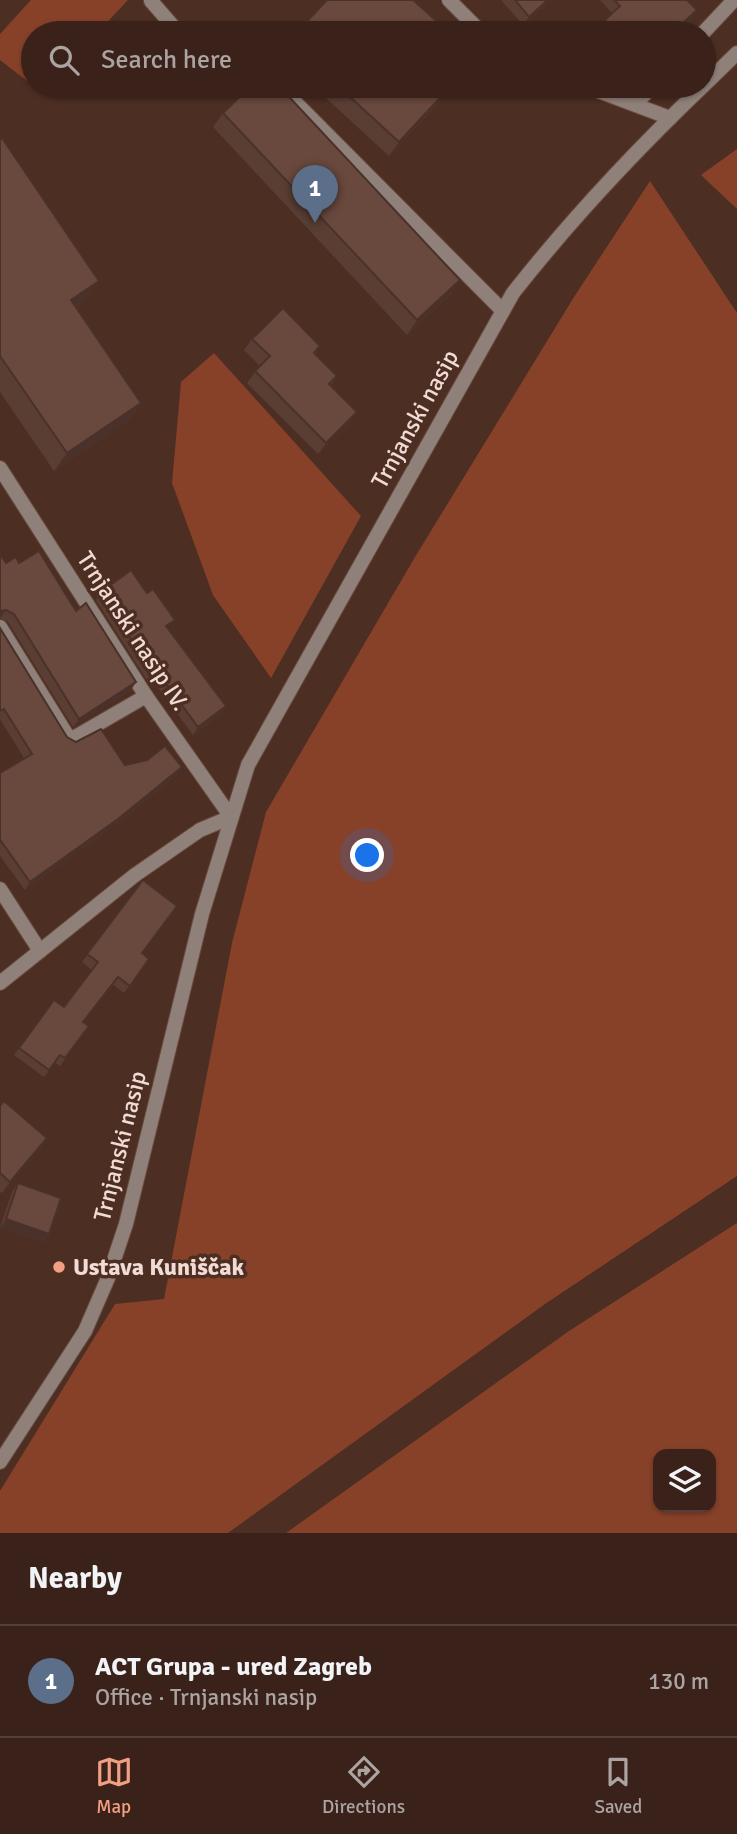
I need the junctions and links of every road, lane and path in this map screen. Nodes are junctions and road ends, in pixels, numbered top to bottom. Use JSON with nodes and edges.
{"nodes":[{"id":1,"x":449,"y":0,"type":"edge"},
{"id":2,"x":734,"y":0,"type":"edge"},
{"id":3,"x":151,"y":1,"type":"edge"},
{"id":4,"x":169,"y":21,"type":"edge"},
{"id":5,"x":470,"y":21,"type":"edge"},
{"id":6,"x":714,"y":21,"type":"edge"},
{"id":7,"x":737,"y":53,"type":"edge"},
{"id":8,"x":716,"y":73,"type":"edge"},
{"id":9,"x":291,"y":98,"type":"edge"},
{"id":10,"x":618,"y":98,"type":"edge"},
{"id":11,"x":641,"y":98,"type":"edge"},
{"id":12,"x":690,"y":98,"type":"edge"},
{"id":13,"x":635,"y":104,"type":"junction"},
{"id":14,"x":670,"y":118,"type":"junction"},
{"id":15,"x":503,"y":311,"type":"junction"},
{"id":16,"x":0,"y":468,"type":"edge"},
{"id":17,"x":0,"y":627,"type":"edge"},
{"id":18,"x":146,"y":696,"type":"junction"},
{"id":19,"x":231,"y":817,"type":"junction"},
{"id":20,"x":0,"y":889,"type":"edge"},
{"id":21,"x":40,"y":951,"type":"junction"},
{"id":22,"x":0,"y":983,"type":"edge"},
{"id":23,"x":0,"y":1462,"type":"edge"}],
"edges":[{"from":1,"to":5,"type":"street"},
{"from":2,"to":6,"type":"street"},
{"from":3,"to":4,"type":"street"},
{"from":7,"to":8,"type":"street","name":"Trnjanski nasip"},
{"from":9,"to":15,"type":"street"},
{"from":10,"to":13,"type":"street"},
{"from":11,"to":13,"type":"street"},
{"from":12,"to":14,"type":"street","name":"Trnjanski nasip"},
{"from":13,"to":14,"type":"street"},
{"from":14,"to":15,"type":"street","name":"Trnjanski nasip"},
{"from":15,"to":19,"type":"street","name":"Trnjanski nasip"},
{"from":16,"to":18,"type":"street","name":"Trnjanski nasip IV."},
{"from":17,"to":18,"type":"street"},
{"from":18,"to":19,"type":"street","name":"Trnjanski nasip IV."},
{"from":19,"to":21,"type":"street"},
{"from":19,"to":23,"type":"street","name":"Trnjanski nasip"},
{"from":20,"to":21,"type":"street"},
{"from":21,"to":22,"type":"street"}]}
